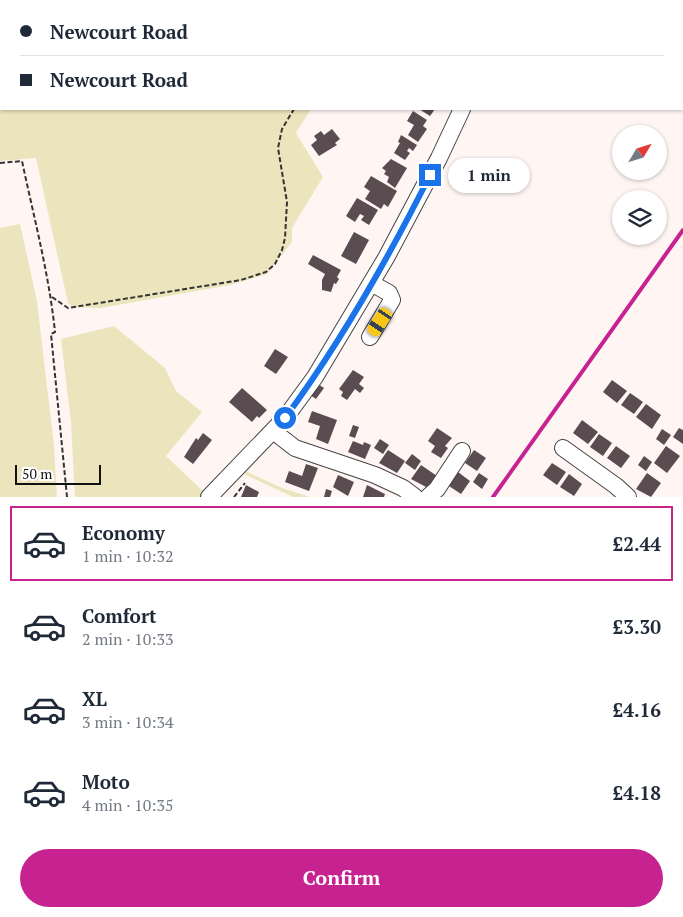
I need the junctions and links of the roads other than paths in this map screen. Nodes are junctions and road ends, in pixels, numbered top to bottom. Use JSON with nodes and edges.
{"nodes":[{"id":1,"x":462,"y":110,"type":"edge"},
{"id":2,"x":371,"y":283,"type":"junction"},
{"id":3,"x":370,"y":337,"type":"dead end"},
{"id":4,"x":273,"y":431,"type":"junction"},
{"id":5,"x":562,"y":448,"type":"dead end"},
{"id":6,"x":462,"y":451,"type":"dead end"},
{"id":7,"x":434,"y":491,"type":"edge"},
{"id":8,"x":210,"y":497,"type":"edge"},
{"id":9,"x":415,"y":497,"type":"edge"},
{"id":10,"x":628,"y":497,"type":"edge"}],
"edges":[{"from":1,"to":2,"type":"street"},
{"from":2,"to":3,"type":"street"},
{"from":2,"to":4,"type":"street"},
{"from":4,"to":8,"type":"street"},
{"from":4,"to":9,"type":"street"},
{"from":5,"to":10,"type":"street"},
{"from":6,"to":7,"type":"street"}]}
